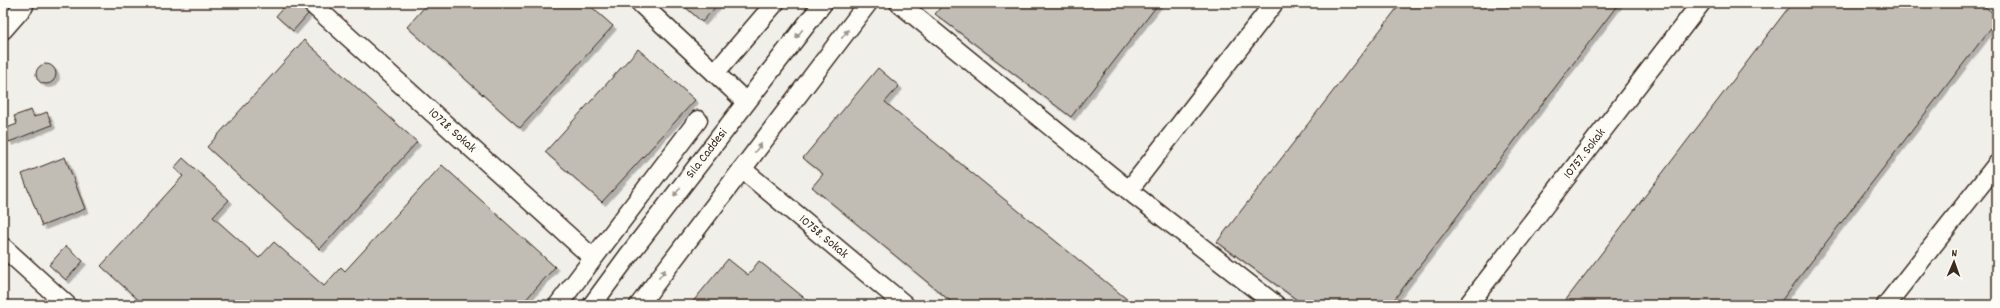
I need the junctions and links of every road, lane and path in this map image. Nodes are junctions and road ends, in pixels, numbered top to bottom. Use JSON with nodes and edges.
{"nodes":[{"id":1,"x":20,"y":3,"type":"edge"},
{"id":2,"x":311,"y":3,"type":"edge"},
{"id":3,"x":640,"y":3,"type":"edge"},
{"id":4,"x":775,"y":3,"type":"edge"},
{"id":5,"x":823,"y":3,"type":"edge"},
{"id":6,"x":868,"y":3,"type":"edge"},
{"id":7,"x":899,"y":3,"type":"edge"},
{"id":8,"x":1274,"y":3,"type":"edge"},
{"id":9,"x":1701,"y":3,"type":"edge"},
{"id":10,"x":3,"y":30,"type":"edge"},
{"id":11,"x":715,"y":73,"type":"junction"},
{"id":12,"x":746,"y":102,"type":"junction"},
{"id":13,"x":698,"y":120,"type":"dead end"},
{"id":14,"x":1997,"y":164,"type":"edge"},
{"id":15,"x":742,"y":169,"type":"junction"},
{"id":16,"x":1129,"y":190,"type":"junction"},
{"id":17,"x":3,"y":247,"type":"edge"},
{"id":18,"x":593,"y":258,"type":"junction"},
{"id":19,"x":67,"y":305,"type":"edge"},
{"id":20,"x":558,"y":305,"type":"edge"},
{"id":21,"x":592,"y":305,"type":"edge"},
{"id":22,"x":639,"y":305,"type":"edge"},
{"id":23,"x":905,"y":305,"type":"edge"},
{"id":24,"x":1276,"y":305,"type":"edge"},
{"id":25,"x":1468,"y":305,"type":"edge"},
{"id":26,"x":1886,"y":305,"type":"edge"}],
"edges":[{"from":1,"to":10,"type":"street"},
{"from":2,"to":18,"type":"street","name":"10728. Sokak"},
{"from":3,"to":11,"type":"street"},
{"from":4,"to":11,"type":"street"},
{"from":5,"to":12,"type":"street","name":"Sıla Caddesi","one_way":true},
{"from":15,"to":6,"type":"street","one_way":true},
{"from":7,"to":16,"type":"street"},
{"from":8,"to":16,"type":"street"},
{"from":9,"to":25,"type":"street","name":"10757. Sokak"},
{"from":11,"to":12,"type":"street"},
{"from":12,"to":21,"type":"street","name":"Sıla Caddesi","one_way":true},
{"from":13,"to":18,"type":"street"},
{"from":14,"to":26,"type":"street"},
{"from":22,"to":15,"type":"street","one_way":true},
{"from":15,"to":23,"type":"street","name":"10758. Sokak"},
{"from":16,"to":24,"type":"street"},
{"from":17,"to":19,"type":"street"},
{"from":18,"to":20,"type":"street"}]}
